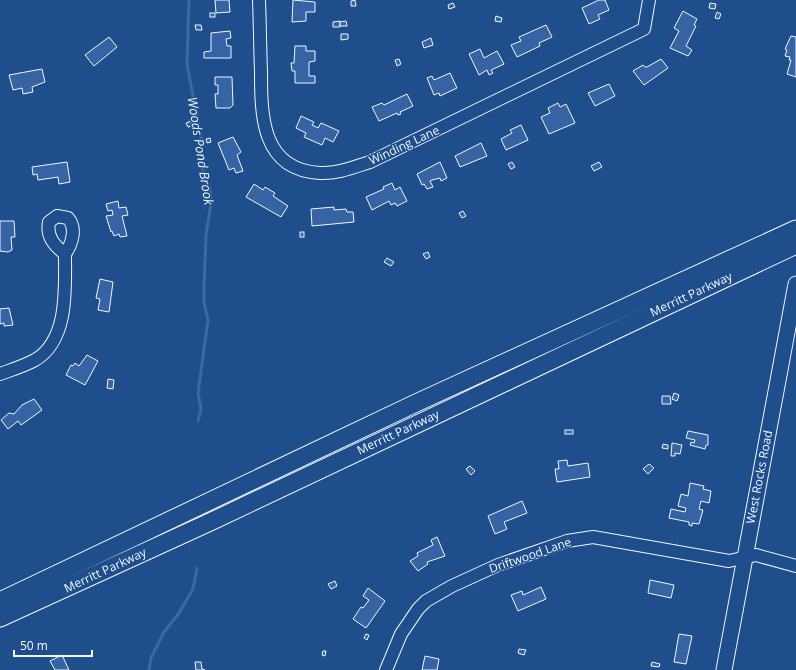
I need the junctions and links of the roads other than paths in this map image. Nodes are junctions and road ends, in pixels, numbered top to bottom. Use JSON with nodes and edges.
{"nodes":[{"id":1,"x":259,"y":0,"type":"edge"},
{"id":2,"x":649,"y":0,"type":"edge"},
{"id":3,"x":796,"y":229,"type":"edge"},
{"id":4,"x":796,"y":245,"type":"edge"},
{"id":5,"x":65,"y":254,"type":"dead end"},
{"id":6,"x":796,"y":284,"type":"edge"},
{"id":7,"x":0,"y":374,"type":"edge"},
{"id":8,"x":744,"y":559,"type":"junction"},
{"id":9,"x":796,"y":566,"type":"edge"},
{"id":10,"x":0,"y":601,"type":"edge"},
{"id":11,"x":0,"y":618,"type":"edge"},
{"id":12,"x":386,"y":670,"type":"edge"},
{"id":13,"x":724,"y":670,"type":"edge"}],
"edges":[{"from":1,"to":2,"type":"street","name":"Winding Lane"},
{"from":3,"to":10,"type":"highway","name":"Merritt Parkway"},
{"from":4,"to":11,"type":"highway","name":"Merritt Parkway"},
{"from":5,"to":7,"type":"street"},
{"from":6,"to":8,"type":"main road","name":"West Rocks Road"},
{"from":8,"to":9,"type":"street","name":"Driftwood Lane"},
{"from":8,"to":12,"type":"street","name":"Driftwood Lane"},
{"from":8,"to":13,"type":"main road","name":"West Rocks Road"}]}
